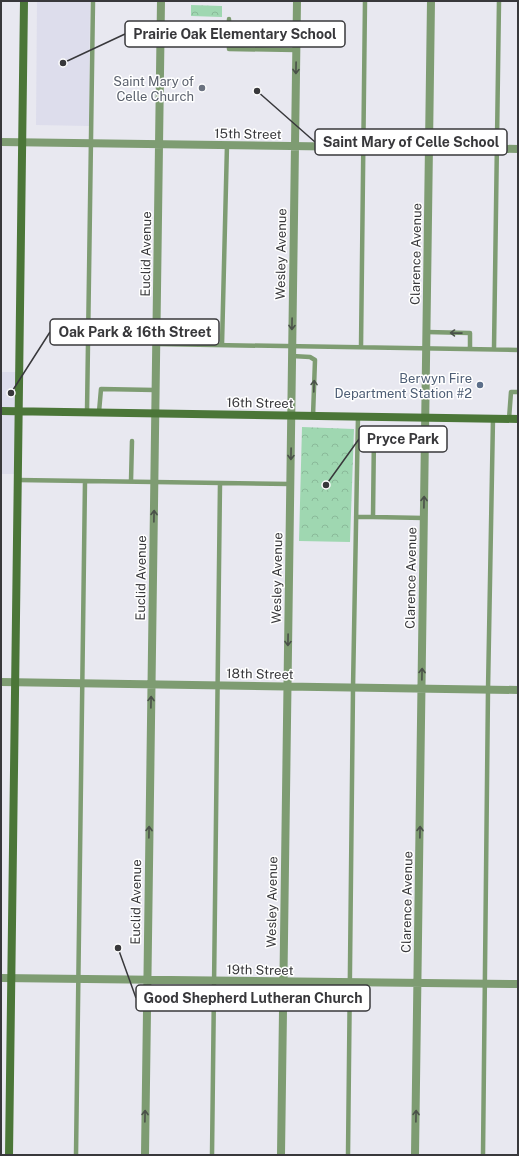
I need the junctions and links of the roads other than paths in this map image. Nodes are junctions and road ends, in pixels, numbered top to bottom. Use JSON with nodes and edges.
{"nodes":[{"id":1,"x":24,"y":1,"type":"edge"},
{"id":2,"x":93,"y":1,"type":"edge"},
{"id":3,"x":161,"y":1,"type":"edge"},
{"id":4,"x":297,"y":1,"type":"edge"},
{"id":5,"x":365,"y":1,"type":"edge"},
{"id":6,"x":431,"y":1,"type":"edge"},
{"id":7,"x":499,"y":1,"type":"edge"},
{"id":8,"x":229,"y":20,"type":"dead end"},
{"id":9,"x":296,"y":50,"type":"junction"},
{"id":10,"x":1,"y":142,"type":"edge"},
{"id":11,"x":23,"y":142,"type":"junction"},
{"id":12,"x":91,"y":143,"type":"junction"},
{"id":13,"x":159,"y":144,"type":"junction"},
{"id":14,"x":227,"y":145,"type":"junction"},
{"id":15,"x":295,"y":146,"type":"junction"},
{"id":16,"x":363,"y":147,"type":"junction"},
{"id":17,"x":429,"y":148,"type":"junction"},
{"id":18,"x":497,"y":149,"type":"junction"},
{"id":19,"x":518,"y":149,"type":"edge"},
{"id":20,"x":427,"y":332,"type":"junction"},
{"id":21,"x":157,"y":344,"type":"junction"},
{"id":22,"x":222,"y":345,"type":"junction"},
{"id":23,"x":292,"y":346,"type":"junction"},
{"id":24,"x":360,"y":347,"type":"junction"},
{"id":25,"x":426,"y":348,"type":"junction"},
{"id":26,"x":470,"y":349,"type":"junction"},
{"id":27,"x":494,"y":350,"type":"junction"},
{"id":28,"x":518,"y":350,"type":"edge"},
{"id":29,"x":292,"y":356,"type":"junction"},
{"id":30,"x":155,"y":390,"type":"junction"},
{"id":31,"x":518,"y":392,"type":"edge"},
{"id":32,"x":1,"y":411,"type":"edge"},
{"id":33,"x":19,"y":411,"type":"junction"},
{"id":34,"x":87,"y":412,"type":"junction"},
{"id":35,"x":99,"y":412,"type":"junction"},
{"id":36,"x":155,"y":413,"type":"junction"},
{"id":37,"x":291,"y":415,"type":"junction"},
{"id":38,"x":313,"y":416,"type":"junction"},
{"id":39,"x":358,"y":416,"type":"junction"},
{"id":40,"x":426,"y":417,"type":"junction"},
{"id":41,"x":493,"y":418,"type":"junction"},
{"id":42,"x":509,"y":419,"type":"junction"},
{"id":43,"x":518,"y":419,"type":"edge"},
{"id":44,"x":374,"y":433,"type":"dead end"},
{"id":45,"x":132,"y":441,"type":"dead end"},
{"id":46,"x":18,"y":480,"type":"junction"},
{"id":47,"x":84,"y":481,"type":"junction"},
{"id":48,"x":130,"y":482,"type":"junction"},
{"id":49,"x":154,"y":482,"type":"junction"},
{"id":50,"x":220,"y":483,"type":"junction"},
{"id":51,"x":290,"y":484,"type":"junction"},
{"id":52,"x":356,"y":517,"type":"junction"},
{"id":53,"x":373,"y":517,"type":"junction"},
{"id":54,"x":424,"y":518,"type":"junction"},
{"id":55,"x":1,"y":682,"type":"edge"},
{"id":56,"x":16,"y":683,"type":"junction"},
{"id":57,"x":82,"y":684,"type":"junction"},
{"id":58,"x":151,"y":685,"type":"junction"},
{"id":59,"x":218,"y":686,"type":"junction"},
{"id":60,"x":287,"y":687,"type":"junction"},
{"id":61,"x":353,"y":688,"type":"junction"},
{"id":62,"x":422,"y":689,"type":"junction"},
{"id":63,"x":488,"y":690,"type":"junction"},
{"id":64,"x":518,"y":690,"type":"edge"},
{"id":65,"x":1,"y":978,"type":"edge"},
{"id":66,"x":12,"y":979,"type":"junction"},
{"id":67,"x":78,"y":980,"type":"junction"},
{"id":68,"x":147,"y":980,"type":"junction"},
{"id":69,"x":215,"y":982,"type":"junction"},
{"id":70,"x":283,"y":982,"type":"junction"},
{"id":71,"x":350,"y":983,"type":"junction"},
{"id":72,"x":418,"y":983,"type":"junction"},
{"id":73,"x":486,"y":984,"type":"junction"},
{"id":74,"x":518,"y":984,"type":"edge"},
{"id":75,"x":9,"y":1155,"type":"edge"},
{"id":76,"x":76,"y":1155,"type":"edge"},
{"id":77,"x":145,"y":1155,"type":"edge"},
{"id":78,"x":212,"y":1155,"type":"edge"},
{"id":79,"x":280,"y":1155,"type":"edge"},
{"id":80,"x":348,"y":1155,"type":"edge"},
{"id":81,"x":415,"y":1155,"type":"edge"},
{"id":82,"x":483,"y":1155,"type":"edge"}],
"edges":[{"from":1,"to":11,"type":"street"},
{"from":2,"to":12,"type":"lane"},
{"from":3,"to":13,"type":"street","name":"Euclid Avenue"},
{"from":4,"to":9,"type":"street","name":"Wesley Avenue"},
{"from":5,"to":16,"type":"lane"},
{"from":6,"to":17,"type":"street","name":"Clarence Avenue"},
{"from":7,"to":18,"type":"lane"},
{"from":8,"to":9,"type":"lane"},
{"from":9,"to":15,"type":"street","name":"Wesley Avenue","one_way":true},
{"from":10,"to":11,"type":"street","name":"15th Street"},
{"from":11,"to":12,"type":"street","name":"15th Street"},
{"from":11,"to":33,"type":"street"},
{"from":12,"to":13,"type":"street","name":"15th Street"},
{"from":12,"to":34,"type":"lane"},
{"from":13,"to":14,"type":"street","name":"15th Street"},
{"from":13,"to":21,"type":"street","name":"Euclid Avenue"},
{"from":14,"to":15,"type":"street","name":"15th Street"},
{"from":14,"to":22,"type":"lane"},
{"from":15,"to":16,"type":"street","name":"15th Street"},
{"from":15,"to":23,"type":"street","name":"Wesley Avenue","one_way":true},
{"from":16,"to":17,"type":"street","name":"15th Street"},
{"from":16,"to":24,"type":"lane"},
{"from":17,"to":18,"type":"street","name":"15th Street"},
{"from":17,"to":20,"type":"street","name":"Clarence Avenue"},
{"from":18,"to":19,"type":"street","name":"15th Street"},
{"from":18,"to":27,"type":"lane"},
{"from":20,"to":25,"type":"street","name":"Clarence Avenue"},
{"from":26,"to":20,"type":"lane","one_way":true},
{"from":21,"to":22,"type":"lane"},
{"from":21,"to":30,"type":"street","name":"Euclid Avenue"},
{"from":22,"to":23,"type":"lane"},
{"from":23,"to":24,"type":"lane"},
{"from":23,"to":29,"type":"street","name":"Wesley Avenue"},
{"from":24,"to":25,"type":"lane"},
{"from":25,"to":26,"type":"lane"},
{"from":25,"to":40,"type":"street","name":"Clarence Avenue"},
{"from":26,"to":27,"type":"lane"},
{"from":27,"to":28,"type":"lane"},
{"from":29,"to":37,"type":"street","name":"Wesley Avenue"},
{"from":38,"to":29,"type":"lane","one_way":true},
{"from":30,"to":35,"type":"lane"},
{"from":30,"to":36,"type":"street","name":"Euclid Avenue"},
{"from":31,"to":42,"type":"lane"},
{"from":32,"to":33,"type":"street","name":"16th Street"},
{"from":33,"to":34,"type":"street","name":"16th Street"},
{"from":33,"to":46,"type":"street"},
{"from":34,"to":35,"type":"street","name":"16th Street"},
{"from":35,"to":36,"type":"street","name":"16th Street"},
{"from":36,"to":37,"type":"street","name":"16th Street"},
{"from":36,"to":49,"type":"street","name":"Euclid Avenue"},
{"from":37,"to":38,"type":"street","name":"16th Street"},
{"from":37,"to":51,"type":"street","name":"Wesley Avenue","one_way":true},
{"from":38,"to":39,"type":"street","name":"16th Street"},
{"from":39,"to":40,"type":"street","name":"16th Street"},
{"from":39,"to":52,"type":"lane"},
{"from":40,"to":41,"type":"street","name":"16th Street"},
{"from":54,"to":40,"type":"street","name":"Clarence Avenue","one_way":true},
{"from":41,"to":42,"type":"street","name":"16th Street"},
{"from":41,"to":63,"type":"lane"},
{"from":42,"to":43,"type":"street","name":"16th Street"},
{"from":44,"to":53,"type":"lane"},
{"from":45,"to":48,"type":"lane"},
{"from":46,"to":47,"type":"lane"},
{"from":46,"to":56,"type":"street"},
{"from":47,"to":48,"type":"lane"},
{"from":47,"to":57,"type":"lane"},
{"from":48,"to":49,"type":"lane"},
{"from":49,"to":50,"type":"lane"},
{"from":58,"to":49,"type":"street","name":"Euclid Avenue","one_way":true},
{"from":50,"to":51,"type":"lane"},
{"from":50,"to":59,"type":"lane"},
{"from":51,"to":60,"type":"street","name":"Wesley Avenue","one_way":true},
{"from":52,"to":53,"type":"lane"},
{"from":52,"to":61,"type":"lane"},
{"from":53,"to":54,"type":"lane"},
{"from":62,"to":54,"type":"street","name":"Clarence Avenue","one_way":true},
{"from":55,"to":56,"type":"street","name":"18th Street"},
{"from":56,"to":57,"type":"street","name":"18th Street"},
{"from":56,"to":66,"type":"street"},
{"from":57,"to":58,"type":"street","name":"18th Street"},
{"from":57,"to":67,"type":"lane"},
{"from":58,"to":59,"type":"street","name":"18th Street"},
{"from":68,"to":58,"type":"street","name":"Euclid Avenue","one_way":true},
{"from":59,"to":60,"type":"street","name":"18th Street"},
{"from":59,"to":69,"type":"lane"},
{"from":60,"to":61,"type":"street","name":"18th Street"},
{"from":60,"to":70,"type":"street","name":"Wesley Avenue"},
{"from":61,"to":62,"type":"street","name":"18th Street"},
{"from":61,"to":71,"type":"lane"},
{"from":62,"to":63,"type":"street","name":"18th Street"},
{"from":72,"to":62,"type":"street","name":"Clarence Avenue","one_way":true},
{"from":63,"to":64,"type":"street","name":"18th Street"},
{"from":63,"to":73,"type":"lane"},
{"from":65,"to":66,"type":"street","name":"19th Street"},
{"from":66,"to":67,"type":"street","name":"19th Street"},
{"from":66,"to":75,"type":"street"},
{"from":67,"to":68,"type":"street","name":"19th Street"},
{"from":67,"to":76,"type":"lane"},
{"from":68,"to":69,"type":"street","name":"19th Street"},
{"from":77,"to":68,"type":"street","name":"Euclid Avenue","one_way":true},
{"from":69,"to":70,"type":"street","name":"19th Street"},
{"from":69,"to":78,"type":"lane"},
{"from":70,"to":71,"type":"street","name":"19th Street"},
{"from":70,"to":79,"type":"street","name":"Wesley Avenue"},
{"from":71,"to":72,"type":"street","name":"19th Street"},
{"from":71,"to":80,"type":"lane"},
{"from":72,"to":73,"type":"street","name":"19th Street"},
{"from":81,"to":72,"type":"street","name":"Clarence Avenue","one_way":true},
{"from":73,"to":74,"type":"street","name":"19th Street"},
{"from":73,"to":82,"type":"lane"}]}
